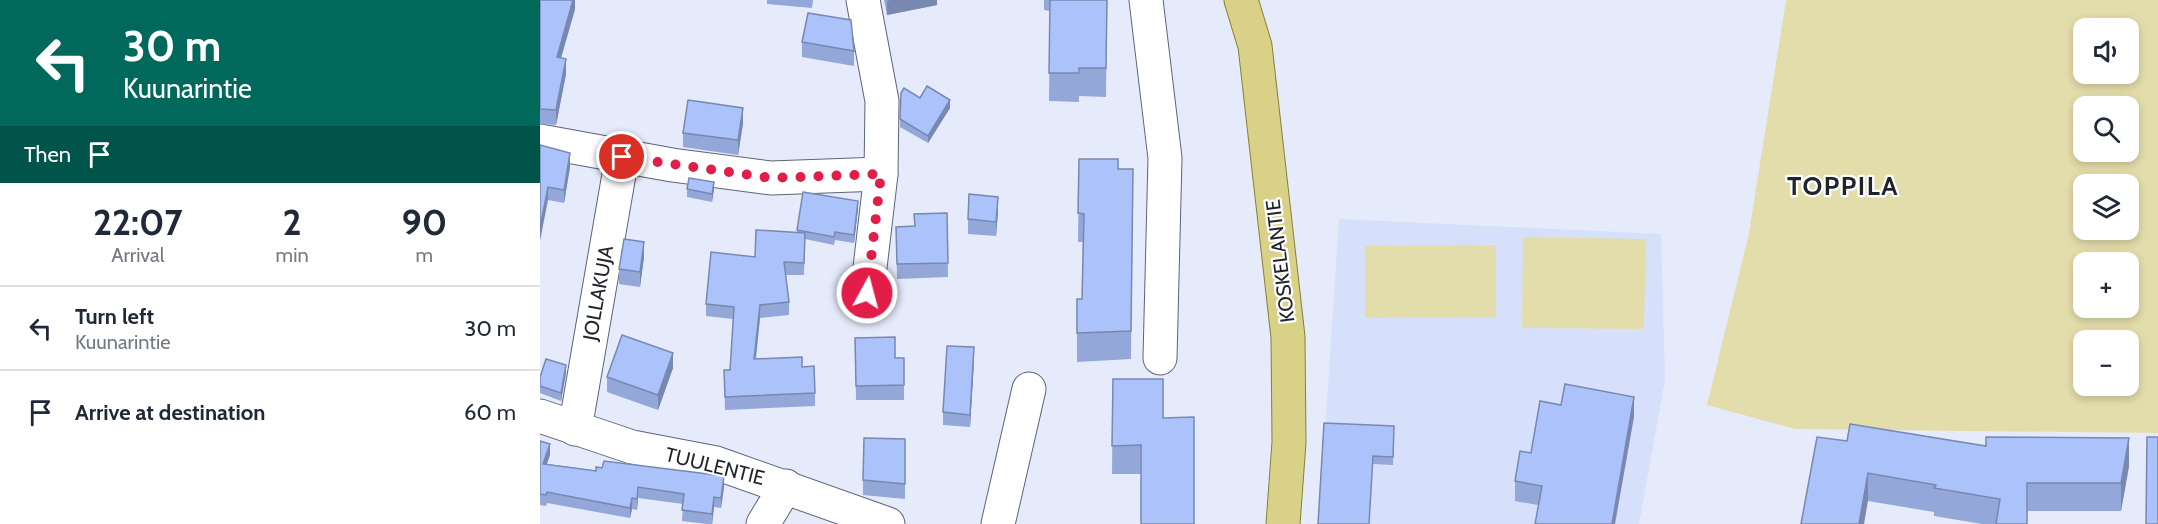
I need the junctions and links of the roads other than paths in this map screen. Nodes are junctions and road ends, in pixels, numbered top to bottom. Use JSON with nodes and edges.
{"nodes":[{"id":1,"x":863,"y":0,"type":"edge"},
{"id":2,"x":1146,"y":0,"type":"edge"},
{"id":3,"x":1241,"y":0,"type":"edge"},
{"id":4,"x":540,"y":141,"type":"edge"},
{"id":5,"x":622,"y":157,"type":"junction"},
{"id":6,"x":881,"y":174,"type":"junction"},
{"id":7,"x":867,"y":293,"type":"dead end"},
{"id":8,"x":1160,"y":358,"type":"dead end"},
{"id":9,"x":1029,"y":389,"type":"dead end"},
{"id":10,"x":540,"y":416,"type":"edge"},
{"id":11,"x":575,"y":429,"type":"junction"},
{"id":12,"x":786,"y":486,"type":"junction"},
{"id":13,"x":763,"y":524,"type":"edge"},
{"id":14,"x":888,"y":524,"type":"edge"},
{"id":15,"x":998,"y":524,"type":"edge"},
{"id":16,"x":1283,"y":524,"type":"edge"}],
"edges":[{"from":1,"to":6,"type":"street"},
{"from":2,"to":8,"type":"street"},
{"from":3,"to":16,"type":"main road","name":"KOSKELANTIE"},
{"from":4,"to":5,"type":"street"},
{"from":5,"to":6,"type":"street"},
{"from":5,"to":11,"type":"street","name":"JOLLAKUJA"},
{"from":6,"to":7,"type":"street"},
{"from":9,"to":15,"type":"street"},
{"from":10,"to":11,"type":"street","name":"TUULENTIE"},
{"from":11,"to":12,"type":"street","name":"TUULENTIE"},
{"from":12,"to":13,"type":"street"},
{"from":12,"to":14,"type":"street","name":"TUULENTIE"}]}
